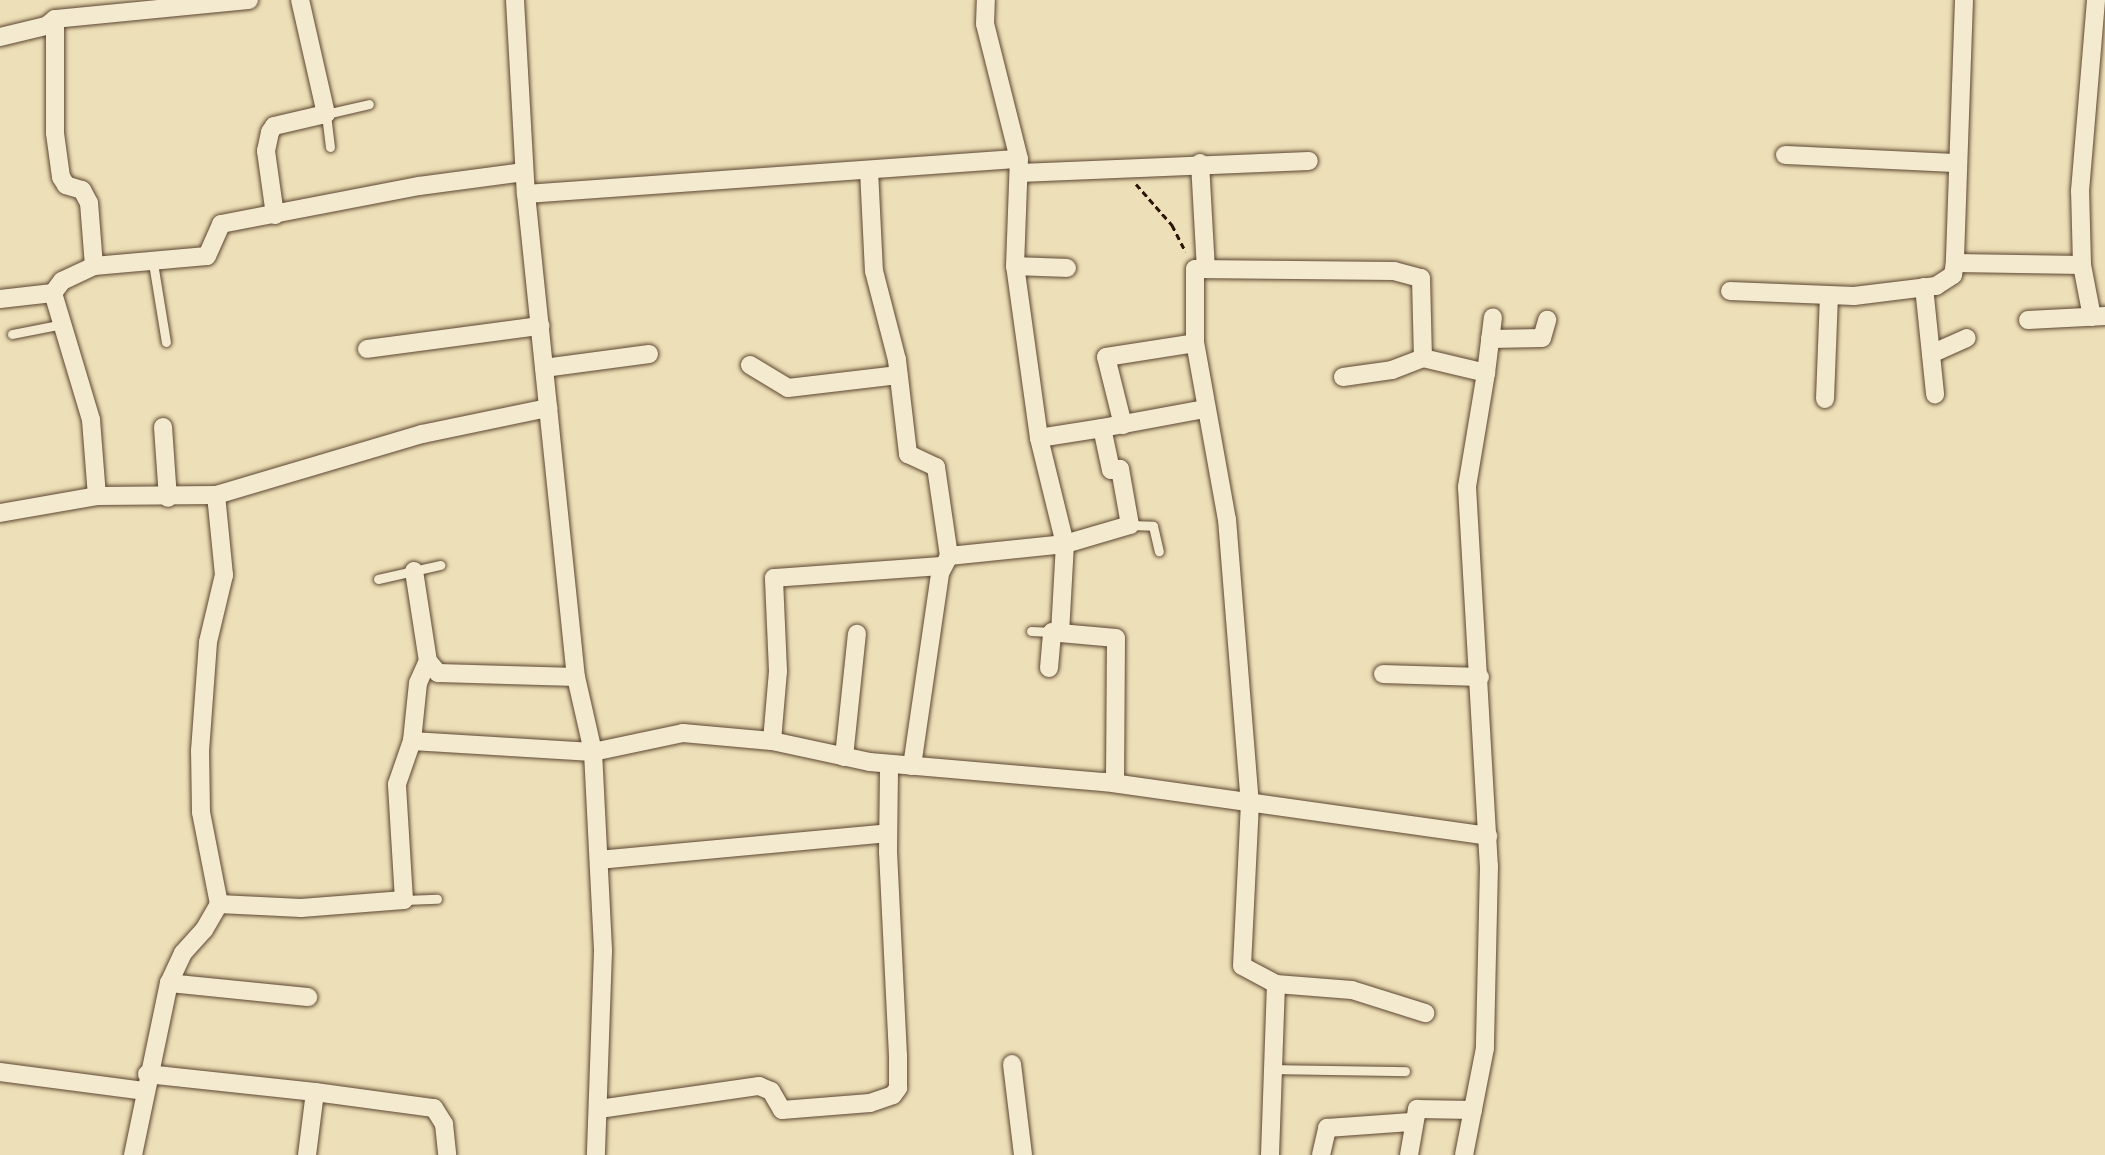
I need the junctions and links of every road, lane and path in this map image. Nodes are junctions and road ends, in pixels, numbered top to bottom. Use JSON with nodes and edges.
{"nodes":[{"id":1,"x":249,"y":0,"type":"edge"},
{"id":2,"x":300,"y":0,"type":"edge"},
{"id":3,"x":515,"y":0,"type":"edge"},
{"id":4,"x":986,"y":0,"type":"edge"},
{"id":5,"x":1964,"y":0,"type":"edge"},
{"id":6,"x":2096,"y":0,"type":"edge"},
{"id":7,"x":55,"y":19,"type":"junction"},
{"id":8,"x":0,"y":37,"type":"edge"},
{"id":9,"x":369,"y":104,"type":"dead end"},
{"id":10,"x":326,"y":114,"type":"junction"},
{"id":11,"x":330,"y":147,"type":"dead end"},
{"id":12,"x":1785,"y":155,"type":"dead end"},
{"id":13,"x":1309,"y":161,"type":"dead end"},
{"id":14,"x":1200,"y":163,"type":"junction"},
{"id":15,"x":1956,"y":163,"type":"junction"},
{"id":16,"x":1020,"y":166,"type":"junction"},
{"id":17,"x":869,"y":170,"type":"junction"},
{"id":18,"x":524,"y":172,"type":"junction"},
{"id":19,"x":1132,"y":180,"type":"dead end"},
{"id":20,"x":526,"y":194,"type":"junction"},
{"id":21,"x":275,"y":215,"type":"junction"},
{"id":22,"x":153,"y":263,"type":"junction"},
{"id":23,"x":1955,"y":263,"type":"junction"},
{"id":24,"x":2082,"y":265,"type":"junction"},
{"id":25,"x":94,"y":266,"type":"junction"},
{"id":26,"x":1015,"y":266,"type":"junction"},
{"id":27,"x":1067,"y":268,"type":"dead end"},
{"id":28,"x":1201,"y":269,"type":"junction"},
{"id":29,"x":1924,"y":287,"type":"junction"},
{"id":30,"x":1730,"y":291,"type":"dead end"},
{"id":31,"x":53,"y":293,"type":"junction"},
{"id":32,"x":1829,"y":296,"type":"junction"},
{"id":33,"x":0,"y":299,"type":"edge"},
{"id":34,"x":2098,"y":316,"type":"edge"},
{"id":35,"x":1493,"y":317,"type":"dead end"},
{"id":36,"x":1547,"y":320,"type":"dead end"},
{"id":37,"x":2028,"y":320,"type":"dead end"},
{"id":38,"x":63,"y":324,"type":"junction"},
{"id":39,"x":540,"y":326,"type":"junction"},
{"id":40,"x":12,"y":334,"type":"dead end"},
{"id":41,"x":1967,"y":338,"type":"dead end"},
{"id":42,"x":1490,"y":339,"type":"junction"},
{"id":43,"x":166,"y":342,"type":"dead end"},
{"id":44,"x":1195,"y":343,"type":"junction"},
{"id":45,"x":367,"y":349,"type":"dead end"},
{"id":46,"x":649,"y":354,"type":"dead end"},
{"id":47,"x":1931,"y":354,"type":"junction"},
{"id":48,"x":1423,"y":358,"type":"junction"},
{"id":49,"x":750,"y":365,"type":"dead end"},
{"id":50,"x":544,"y":368,"type":"junction"},
{"id":51,"x":1486,"y":373,"type":"junction"},
{"id":52,"x":898,"y":375,"type":"junction"},
{"id":53,"x":1343,"y":377,"type":"dead end"},
{"id":54,"x":1935,"y":394,"type":"dead end"},
{"id":55,"x":1825,"y":399,"type":"dead end"},
{"id":56,"x":548,"y":408,"type":"junction"},
{"id":57,"x":1205,"y":409,"type":"junction"},
{"id":58,"x":1123,"y":425,"type":"junction"},
{"id":59,"x":163,"y":427,"type":"dead end"},
{"id":60,"x":1102,"y":428,"type":"junction"},
{"id":61,"x":1039,"y":438,"type":"junction"},
{"id":62,"x":216,"y":495,"type":"junction"},
{"id":63,"x":97,"y":496,"type":"junction"},
{"id":64,"x":168,"y":498,"type":"junction"},
{"id":65,"x":0,"y":513,"type":"edge"},
{"id":66,"x":1130,"y":525,"type":"junction"},
{"id":67,"x":1065,"y":544,"type":"junction"},
{"id":68,"x":1159,"y":551,"type":"dead end"},
{"id":69,"x":946,"y":561,"type":"junction"},
{"id":70,"x":440,"y":565,"type":"dead end"},
{"id":71,"x":414,"y":571,"type":"junction"},
{"id":72,"x":378,"y":579,"type":"dead end"},
{"id":73,"x":1031,"y":631,"type":"dead end"},
{"id":74,"x":1056,"y":633,"type":"junction"},
{"id":75,"x":857,"y":634,"type":"dead end"},
{"id":76,"x":428,"y":661,"type":"junction"},
{"id":77,"x":1049,"y":668,"type":"dead end"},
{"id":78,"x":1383,"y":674,"type":"dead end"},
{"id":79,"x":576,"y":677,"type":"junction"},
{"id":80,"x":1480,"y":677,"type":"junction"},
{"id":81,"x":412,"y":741,"type":"junction"},
{"id":82,"x":772,"y":741,"type":"junction"},
{"id":83,"x":593,"y":752,"type":"junction"},
{"id":84,"x":844,"y":757,"type":"junction"},
{"id":85,"x":889,"y":764,"type":"junction"},
{"id":86,"x":912,"y":766,"type":"junction"},
{"id":87,"x":1115,"y":783,"type":"junction"},
{"id":88,"x":1250,"y":805,"type":"junction"},
{"id":89,"x":888,"y":833,"type":"junction"},
{"id":90,"x":1488,"y":836,"type":"junction"},
{"id":91,"x":599,"y":860,"type":"junction"},
{"id":92,"x":437,"y":899,"type":"dead end"},
{"id":93,"x":404,"y":900,"type":"junction"},
{"id":94,"x":219,"y":904,"type":"junction"},
{"id":95,"x":169,"y":983,"type":"junction"},
{"id":96,"x":1276,"y":984,"type":"junction"},
{"id":97,"x":308,"y":997,"type":"dead end"},
{"id":98,"x":1425,"y":1013,"type":"dead end"},
{"id":99,"x":1012,"y":1064,"type":"dead end"},
{"id":100,"x":1271,"y":1069,"type":"junction"},
{"id":101,"x":1405,"y":1071,"type":"dead end"},
{"id":102,"x":0,"y":1072,"type":"edge"},
{"id":103,"x":145,"y":1083,"type":"junction"},
{"id":104,"x":315,"y":1092,"type":"junction"},
{"id":105,"x":599,"y":1109,"type":"junction"},
{"id":106,"x":1473,"y":1110,"type":"junction"},
{"id":107,"x":1411,"y":1122,"type":"junction"},
{"id":108,"x":133,"y":1155,"type":"edge"},
{"id":109,"x":307,"y":1155,"type":"edge"},
{"id":110,"x":447,"y":1155,"type":"edge"},
{"id":111,"x":596,"y":1155,"type":"edge"},
{"id":112,"x":1023,"y":1155,"type":"edge"},
{"id":113,"x":1270,"y":1155,"type":"edge"},
{"id":114,"x":1321,"y":1155,"type":"edge"},
{"id":115,"x":1409,"y":1155,"type":"edge"},
{"id":116,"x":1464,"y":1155,"type":"edge"}],
"edges":[{"from":1,"to":7,"type":"street"},
{"from":2,"to":10,"type":"street"},
{"from":3,"to":18,"type":"street"},
{"from":4,"to":16,"type":"street"},
{"from":5,"to":15,"type":"street"},
{"from":6,"to":24,"type":"street"},
{"from":7,"to":8,"type":"street"},
{"from":7,"to":25,"type":"street"},
{"from":9,"to":10,"type":"lane"},
{"from":10,"to":11,"type":"lane"},
{"from":10,"to":21,"type":"street"},
{"from":12,"to":15,"type":"street"},
{"from":13,"to":14,"type":"street"},
{"from":14,"to":16,"type":"street"},
{"from":14,"to":28,"type":"street"},
{"from":15,"to":23,"type":"street"},
{"from":16,"to":17,"type":"street"},
{"from":16,"to":26,"type":"street"},
{"from":17,"to":20,"type":"street"},
{"from":17,"to":52,"type":"street"},
{"from":18,"to":20,"type":"street"},
{"from":18,"to":21,"type":"street"},
{"from":19,"to":28,"type":"path"},
{"from":20,"to":39,"type":"street"},
{"from":21,"to":22,"type":"street"},
{"from":22,"to":25,"type":"street"},
{"from":22,"to":43,"type":"lane"},
{"from":23,"to":24,"type":"street"},
{"from":23,"to":29,"type":"street"},
{"from":24,"to":34,"type":"street"},
{"from":25,"to":31,"type":"street"},
{"from":26,"to":27,"type":"street"},
{"from":26,"to":61,"type":"street"},
{"from":28,"to":44,"type":"street"},
{"from":28,"to":48,"type":"street"},
{"from":29,"to":32,"type":"street"},
{"from":29,"to":47,"type":"street"},
{"from":30,"to":32,"type":"street"},
{"from":31,"to":33,"type":"street"},
{"from":31,"to":38,"type":"street"},
{"from":32,"to":55,"type":"street"},
{"from":34,"to":37,"type":"street"},
{"from":35,"to":42,"type":"street"},
{"from":36,"to":42,"type":"street"},
{"from":38,"to":40,"type":"lane"},
{"from":38,"to":63,"type":"street"},
{"from":39,"to":45,"type":"street"},
{"from":39,"to":50,"type":"street"},
{"from":41,"to":47,"type":"street"},
{"from":42,"to":51,"type":"street"},
{"from":44,"to":57,"type":"street"},
{"from":44,"to":58,"type":"street"},
{"from":46,"to":50,"type":"street"},
{"from":47,"to":54,"type":"street"},
{"from":48,"to":51,"type":"street"},
{"from":48,"to":53,"type":"street"},
{"from":49,"to":52,"type":"street"},
{"from":50,"to":56,"type":"street"},
{"from":51,"to":80,"type":"street"},
{"from":52,"to":69,"type":"street"},
{"from":56,"to":62,"type":"street"},
{"from":56,"to":79,"type":"street"},
{"from":57,"to":58,"type":"street"},
{"from":57,"to":88,"type":"street"},
{"from":58,"to":60,"type":"street"},
{"from":59,"to":64,"type":"street"},
{"from":60,"to":61,"type":"street"},
{"from":60,"to":66,"type":"street"},
{"from":61,"to":67,"type":"street"},
{"from":62,"to":64,"type":"street"},
{"from":62,"to":94,"type":"street"},
{"from":63,"to":64,"type":"street"},
{"from":63,"to":65,"type":"street"},
{"from":66,"to":67,"type":"street"},
{"from":66,"to":68,"type":"lane"},
{"from":67,"to":69,"type":"street"},
{"from":67,"to":74,"type":"street"},
{"from":69,"to":82,"type":"street"},
{"from":69,"to":86,"type":"street"},
{"from":70,"to":71,"type":"lane"},
{"from":71,"to":72,"type":"lane"},
{"from":71,"to":76,"type":"street"},
{"from":73,"to":74,"type":"lane"},
{"from":74,"to":77,"type":"street"},
{"from":74,"to":87,"type":"street"},
{"from":75,"to":84,"type":"street"},
{"from":76,"to":79,"type":"street"},
{"from":76,"to":81,"type":"street"},
{"from":78,"to":80,"type":"street"},
{"from":79,"to":83,"type":"street"},
{"from":80,"to":90,"type":"street"},
{"from":81,"to":83,"type":"street"},
{"from":81,"to":93,"type":"street"},
{"from":82,"to":83,"type":"street"},
{"from":82,"to":84,"type":"street"},
{"from":83,"to":91,"type":"street"},
{"from":84,"to":85,"type":"street"},
{"from":85,"to":86,"type":"street"},
{"from":85,"to":89,"type":"street"},
{"from":86,"to":87,"type":"street"},
{"from":87,"to":88,"type":"street"},
{"from":88,"to":90,"type":"street"},
{"from":88,"to":96,"type":"street"},
{"from":89,"to":91,"type":"street"},
{"from":89,"to":105,"type":"street"},
{"from":90,"to":106,"type":"street"},
{"from":91,"to":105,"type":"street"},
{"from":92,"to":93,"type":"lane"},
{"from":93,"to":94,"type":"street"},
{"from":94,"to":95,"type":"street"},
{"from":95,"to":97,"type":"street"},
{"from":95,"to":103,"type":"street"},
{"from":96,"to":98,"type":"street"},
{"from":96,"to":100,"type":"street"},
{"from":99,"to":112,"type":"street"},
{"from":100,"to":101,"type":"lane"},
{"from":100,"to":113,"type":"street"},
{"from":102,"to":103,"type":"street"},
{"from":103,"to":104,"type":"street"},
{"from":103,"to":108,"type":"street"},
{"from":104,"to":109,"type":"street"},
{"from":104,"to":110,"type":"street"},
{"from":105,"to":111,"type":"street"},
{"from":106,"to":107,"type":"street"},
{"from":106,"to":116,"type":"street"},
{"from":107,"to":114,"type":"street"},
{"from":107,"to":115,"type":"street"}]}
